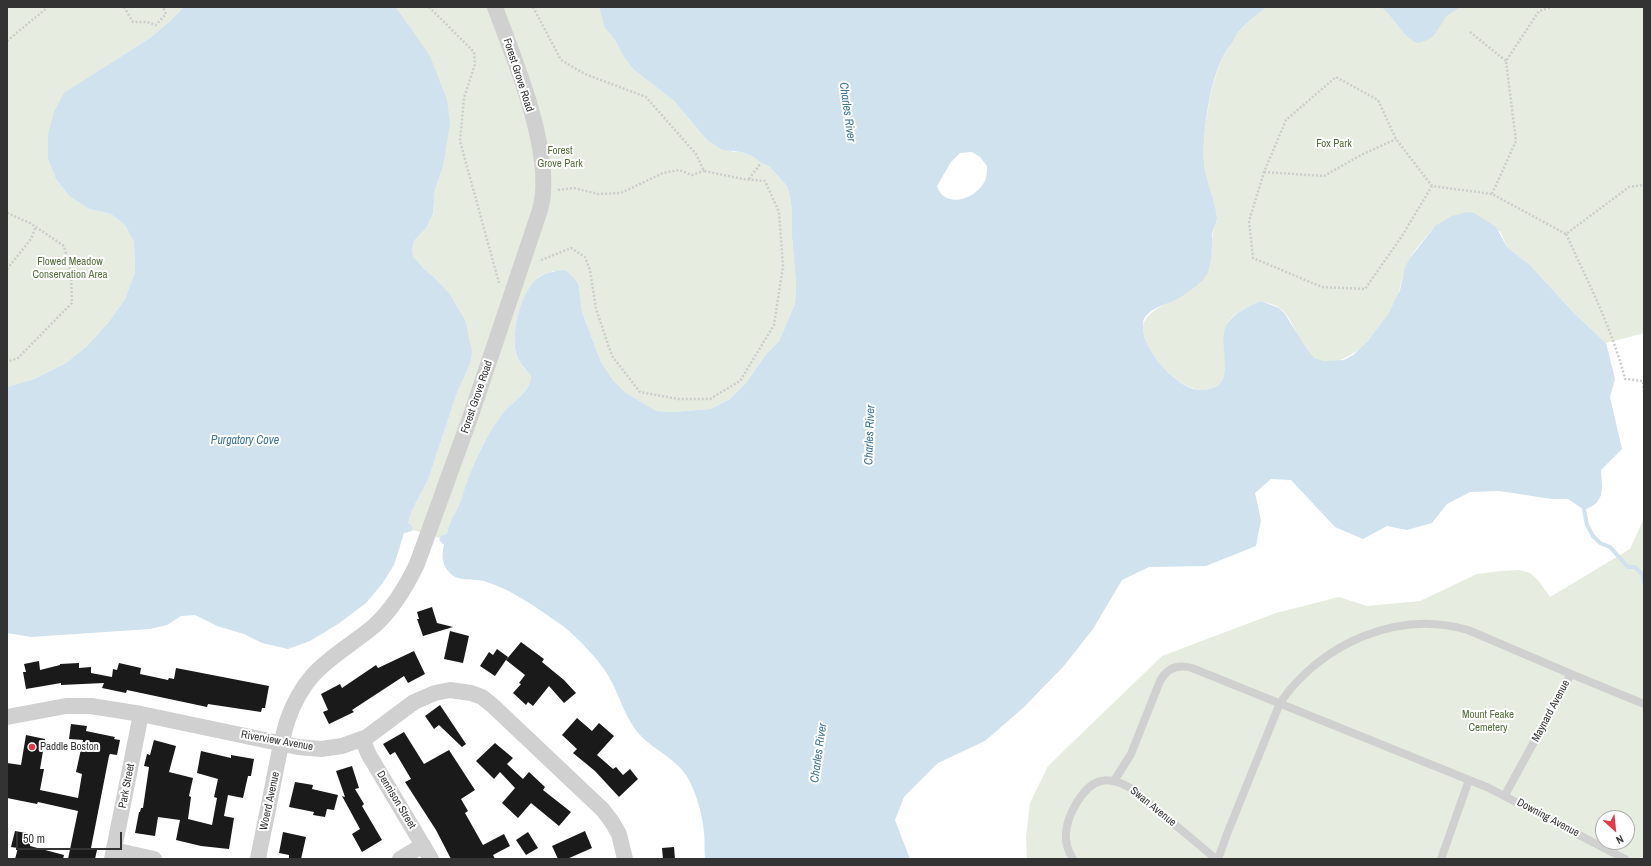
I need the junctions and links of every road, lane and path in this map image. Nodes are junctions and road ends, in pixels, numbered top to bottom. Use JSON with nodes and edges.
{"nodes":[{"id":1,"x":48,"y":7,"type":"edge"},
{"id":2,"x":124,"y":7,"type":"edge"},
{"id":3,"x":163,"y":7,"type":"edge"},
{"id":4,"x":430,"y":7,"type":"edge"},
{"id":5,"x":495,"y":7,"type":"edge"},
{"id":6,"x":533,"y":7,"type":"edge"},
{"id":7,"x":1552,"y":7,"type":"edge"},
{"id":8,"x":1470,"y":32,"type":"dead end"},
{"id":9,"x":7,"y":41,"type":"edge"},
{"id":10,"x":1506,"y":61,"type":"junction"},
{"id":11,"x":1396,"y":139,"type":"junction"},
{"id":12,"x":762,"y":163,"type":"dead end"},
{"id":13,"x":704,"y":171,"type":"junction"},
{"id":14,"x":1264,"y":172,"type":"junction"},
{"id":15,"x":748,"y":180,"type":"junction"},
{"id":16,"x":1644,"y":185,"type":"edge"},
{"id":17,"x":1432,"y":186,"type":"junction"},
{"id":18,"x":543,"y":192,"type":"junction"},
{"id":19,"x":1492,"y":194,"type":"junction"},
{"id":20,"x":7,"y":213,"type":"edge"},
{"id":21,"x":36,"y":226,"type":"junction"},
{"id":22,"x":1566,"y":234,"type":"junction"},
{"id":23,"x":7,"y":269,"type":"edge"},
{"id":24,"x":518,"y":274,"type":"junction"},
{"id":25,"x":507,"y":306,"type":"junction"},
{"id":26,"x":7,"y":362,"type":"edge"},
{"id":27,"x":1644,"y":392,"type":"edge"},
{"id":28,"x":1571,"y":674,"type":"junction"},
{"id":29,"x":1280,"y":703,"type":"junction"},
{"id":30,"x":1644,"y":704,"type":"edge"},
{"id":31,"x":141,"y":714,"type":"junction"},
{"id":32,"x":7,"y":717,"type":"edge"},
{"id":33,"x":362,"y":740,"type":"junction"},
{"id":34,"x":281,"y":743,"type":"junction"},
{"id":35,"x":1469,"y":780,"type":"junction"},
{"id":36,"x":1114,"y":781,"type":"junction"},
{"id":37,"x":1505,"y":795,"type":"junction"},
{"id":38,"x":427,"y":852,"type":"edge"},
{"id":39,"x":113,"y":855,"type":"edge"},
{"id":40,"x":154,"y":859,"type":"edge"},
{"id":41,"x":258,"y":859,"type":"edge"},
{"id":42,"x":400,"y":859,"type":"edge"},
{"id":43,"x":625,"y":859,"type":"edge"},
{"id":44,"x":1073,"y":859,"type":"edge"},
{"id":45,"x":1217,"y":859,"type":"edge"},
{"id":46,"x":1441,"y":859,"type":"edge"},
{"id":47,"x":1625,"y":859,"type":"edge"}],
"edges":[{"from":1,"to":9,"type":"path"},
{"from":2,"to":3,"type":"path"},
{"from":4,"to":25,"type":"path"},
{"from":5,"to":18,"type":"street","name":"Forest Grove Road"},
{"from":6,"to":13,"type":"path"},
{"from":7,"to":10,"type":"path"},
{"from":8,"to":10,"type":"path"},
{"from":10,"to":19,"type":"path"},
{"from":11,"to":14,"type":"path"},
{"from":11,"to":14,"type":"path"},
{"from":11,"to":17,"type":"path"},
{"from":12,"to":15,"type":"path"},
{"from":13,"to":15,"type":"path"},
{"from":13,"to":18,"type":"path"},
{"from":14,"to":17,"type":"path"},
{"from":15,"to":24,"type":"path"},
{"from":16,"to":22,"type":"path"},
{"from":17,"to":19,"type":"path"},
{"from":18,"to":24,"type":"street","name":"Forest Grove Road"},
{"from":19,"to":22,"type":"path"},
{"from":20,"to":21,"type":"path"},
{"from":21,"to":23,"type":"path"},
{"from":21,"to":26,"type":"path"},
{"from":22,"to":27,"type":"path"},
{"from":24,"to":25,"type":"street","name":"Forest Grove Road"},
{"from":25,"to":34,"type":"street","name":"Forest Grove Road"},
{"from":28,"to":29,"type":"lane"},
{"from":28,"to":30,"type":"lane","name":"Maynard Avenue"},
{"from":28,"to":37,"type":"lane","name":"Maynard Avenue"},
{"from":29,"to":35,"type":"lane","name":"Downing Avenue"},
{"from":29,"to":36,"type":"lane","name":"Downing Avenue"},
{"from":29,"to":45,"type":"lane"},
{"from":31,"to":32,"type":"street","name":"Riverview Avenue"},
{"from":31,"to":34,"type":"street","name":"Riverview Avenue"},
{"from":31,"to":39,"type":"street","name":"Park Street"},
{"from":33,"to":34,"type":"street","name":"Riverview Avenue"},
{"from":33,"to":38,"type":"street","name":"Dennison Street"},
{"from":33,"to":43,"type":"street","name":"Riverview Avenue"},
{"from":34,"to":41,"type":"street","name":"Woerd Avenue"},
{"from":35,"to":37,"type":"lane","name":"Downing Avenue"},
{"from":35,"to":46,"type":"lane"},
{"from":36,"to":44,"type":"lane"},
{"from":36,"to":45,"type":"lane","name":"Swan Avenue"},
{"from":37,"to":47,"type":"lane","name":"Downing Avenue"},
{"from":38,"to":42,"type":"street"},
{"from":39,"to":40,"type":"street"}]}
